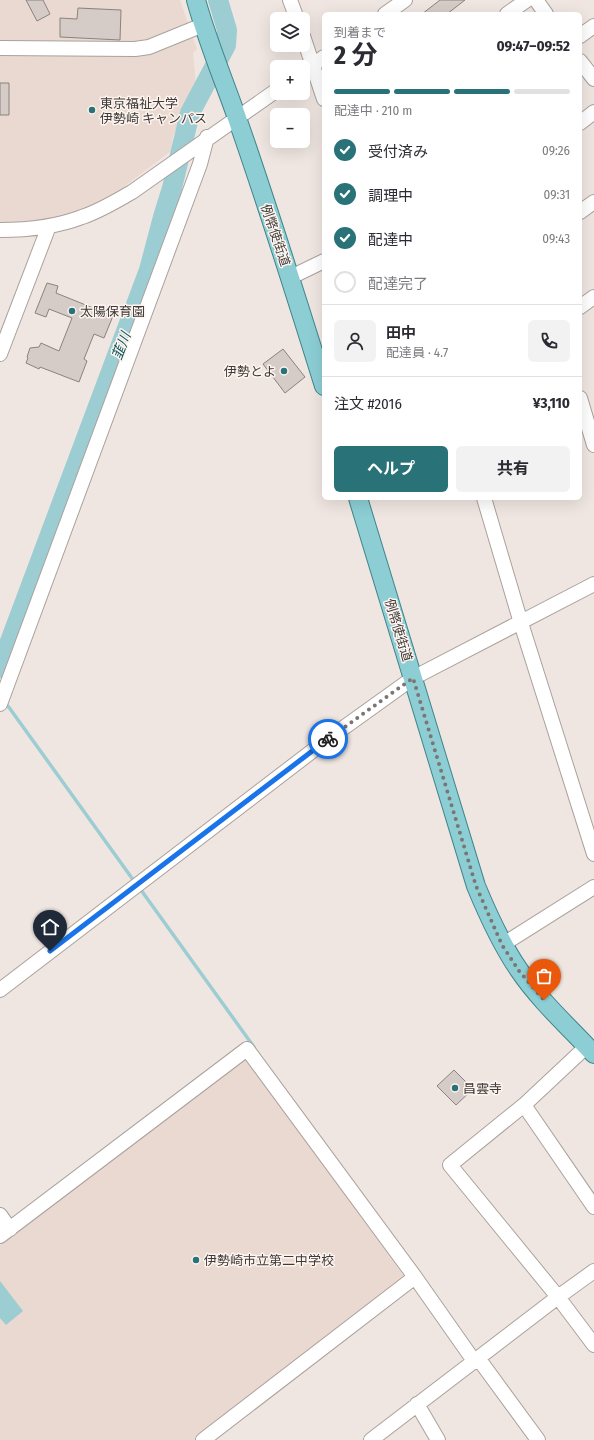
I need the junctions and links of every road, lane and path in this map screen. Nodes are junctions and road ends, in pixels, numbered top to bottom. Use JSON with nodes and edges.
{"nodes":[{"id":1,"x":196,"y":0,"type":"edge"},
{"id":2,"x":290,"y":0,"type":"edge"},
{"id":3,"x":404,"y":0,"type":"edge"},
{"id":4,"x":527,"y":0,"type":"edge"},
{"id":5,"x":536,"y":0,"type":"edge"},
{"id":6,"x":294,"y":12,"type":"edge"},
{"id":7,"x":388,"y":12,"type":"edge"},
{"id":8,"x":510,"y":12,"type":"edge"},
{"id":9,"x":545,"y":12,"type":"edge"},
{"id":10,"x":594,"y":26,"type":"edge"},
{"id":11,"x":206,"y":33,"type":"junction"},
{"id":12,"x":582,"y":35,"type":"edge"},
{"id":13,"x":0,"y":48,"type":"edge"},
{"id":14,"x":309,"y":52,"type":"edge"},
{"id":15,"x":582,"y":64,"type":"edge"},
{"id":16,"x":313,"y":65,"type":"edge"},
{"id":17,"x":594,"y":79,"type":"edge"},
{"id":18,"x":322,"y":93,"type":"edge"},
{"id":19,"x":270,"y":95,"type":"edge"},
{"id":20,"x":594,"y":112,"type":"edge"},
{"id":21,"x":237,"y":117,"type":"junction"},
{"id":22,"x":582,"y":121,"type":"edge"},
{"id":23,"x":208,"y":137,"type":"junction"},
{"id":24,"x":594,"y":202,"type":"edge"},
{"id":25,"x":582,"y":211,"type":"edge"},
{"id":26,"x":49,"y":226,"type":"junction"},
{"id":27,"x":0,"y":230,"type":"edge"},
{"id":28,"x":322,"y":262,"type":"edge"},
{"id":29,"x":290,"y":277,"type":"junction"},
{"id":30,"x":594,"y":297,"type":"edge"},
{"id":31,"x":582,"y":306,"type":"edge"},
{"id":32,"x":0,"y":354,"type":"edge"},
{"id":33,"x":322,"y":380,"type":"edge"},
{"id":34,"x":582,"y":405,"type":"edge"},
{"id":35,"x":594,"y":445,"type":"edge"},
{"id":36,"x":359,"y":500,"type":"edge"},
{"id":37,"x":485,"y":500,"type":"edge"},
{"id":38,"x":594,"y":584,"type":"edge"},
{"id":39,"x":521,"y":623,"type":"junction"},
{"id":40,"x":413,"y":678,"type":"junction"},
{"id":41,"x":0,"y":704,"type":"edge"},
{"id":42,"x":594,"y":854,"type":"edge"},
{"id":43,"x":594,"y":886,"type":"edge"},
{"id":44,"x":502,"y":945,"type":"junction"},
{"id":45,"x":0,"y":990,"type":"edge"},
{"id":46,"x":590,"y":1050,"type":"edge"},
{"id":47,"x":524,"y":1105,"type":"junction"},
{"id":48,"x":594,"y":1207,"type":"edge"},
{"id":49,"x":0,"y":1215,"type":"edge"},
{"id":50,"x":5,"y":1232,"type":"edge"},
{"id":51,"x":594,"y":1271,"type":"edge"},
{"id":52,"x":415,"y":1278,"type":"junction"},
{"id":53,"x":558,"y":1297,"type":"junction"},
{"id":54,"x":594,"y":1345,"type":"edge"},
{"id":55,"x":476,"y":1359,"type":"junction"},
{"id":56,"x":417,"y":1404,"type":"junction"},
{"id":57,"x":203,"y":1440,"type":"edge"},
{"id":58,"x":371,"y":1440,"type":"edge"},
{"id":59,"x":438,"y":1440,"type":"edge"},
{"id":60,"x":538,"y":1440,"type":"edge"}],
"edges":[{"from":1,"to":11,"type":"main road"},
{"from":2,"to":6,"type":"street"},
{"from":3,"to":7,"type":"street"},
{"from":4,"to":8,"type":"street"},
{"from":5,"to":9,"type":"street"},
{"from":10,"to":12,"type":"street"},
{"from":11,"to":13,"type":"street"},
{"from":11,"to":21,"type":"main road","name":"例幣使街道"},
{"from":14,"to":16,"type":"street"},
{"from":15,"to":17,"type":"street"},
{"from":16,"to":18,"type":"street"},
{"from":19,"to":21,"type":"street"},
{"from":20,"to":22,"type":"street"},
{"from":21,"to":23,"type":"street"},
{"from":21,"to":29,"type":"main road","name":"例幣使街道"},
{"from":23,"to":26,"type":"street"},
{"from":23,"to":41,"type":"street"},
{"from":24,"to":25,"type":"street"},
{"from":26,"to":27,"type":"street"},
{"from":26,"to":32,"type":"street"},
{"from":28,"to":29,"type":"street"},
{"from":29,"to":33,"type":"main road","name":"例幣使街道"},
{"from":30,"to":31,"type":"street"},
{"from":34,"to":35,"type":"street"},
{"from":36,"to":40,"type":"main road","name":"例幣使街道"},
{"from":37,"to":39,"type":"street"},
{"from":38,"to":39,"type":"street"},
{"from":39,"to":40,"type":"street"},
{"from":39,"to":42,"type":"street"},
{"from":40,"to":44,"type":"main road","name":"例幣使街道"},
{"from":40,"to":45,"type":"street"},
{"from":43,"to":44,"type":"street"},
{"from":44,"to":46,"type":"main road","name":"例幣使街道"},
{"from":46,"to":47,"type":"street"},
{"from":47,"to":48,"type":"street"},
{"from":47,"to":53,"type":"street"},
{"from":49,"to":50,"type":"street"},
{"from":50,"to":52,"type":"street"},
{"from":51,"to":53,"type":"street"},
{"from":52,"to":55,"type":"street"},
{"from":52,"to":57,"type":"street"},
{"from":53,"to":54,"type":"street"},
{"from":53,"to":55,"type":"street"},
{"from":55,"to":56,"type":"street"},
{"from":55,"to":60,"type":"street"},
{"from":56,"to":58,"type":"street"},
{"from":56,"to":59,"type":"street"}]}
